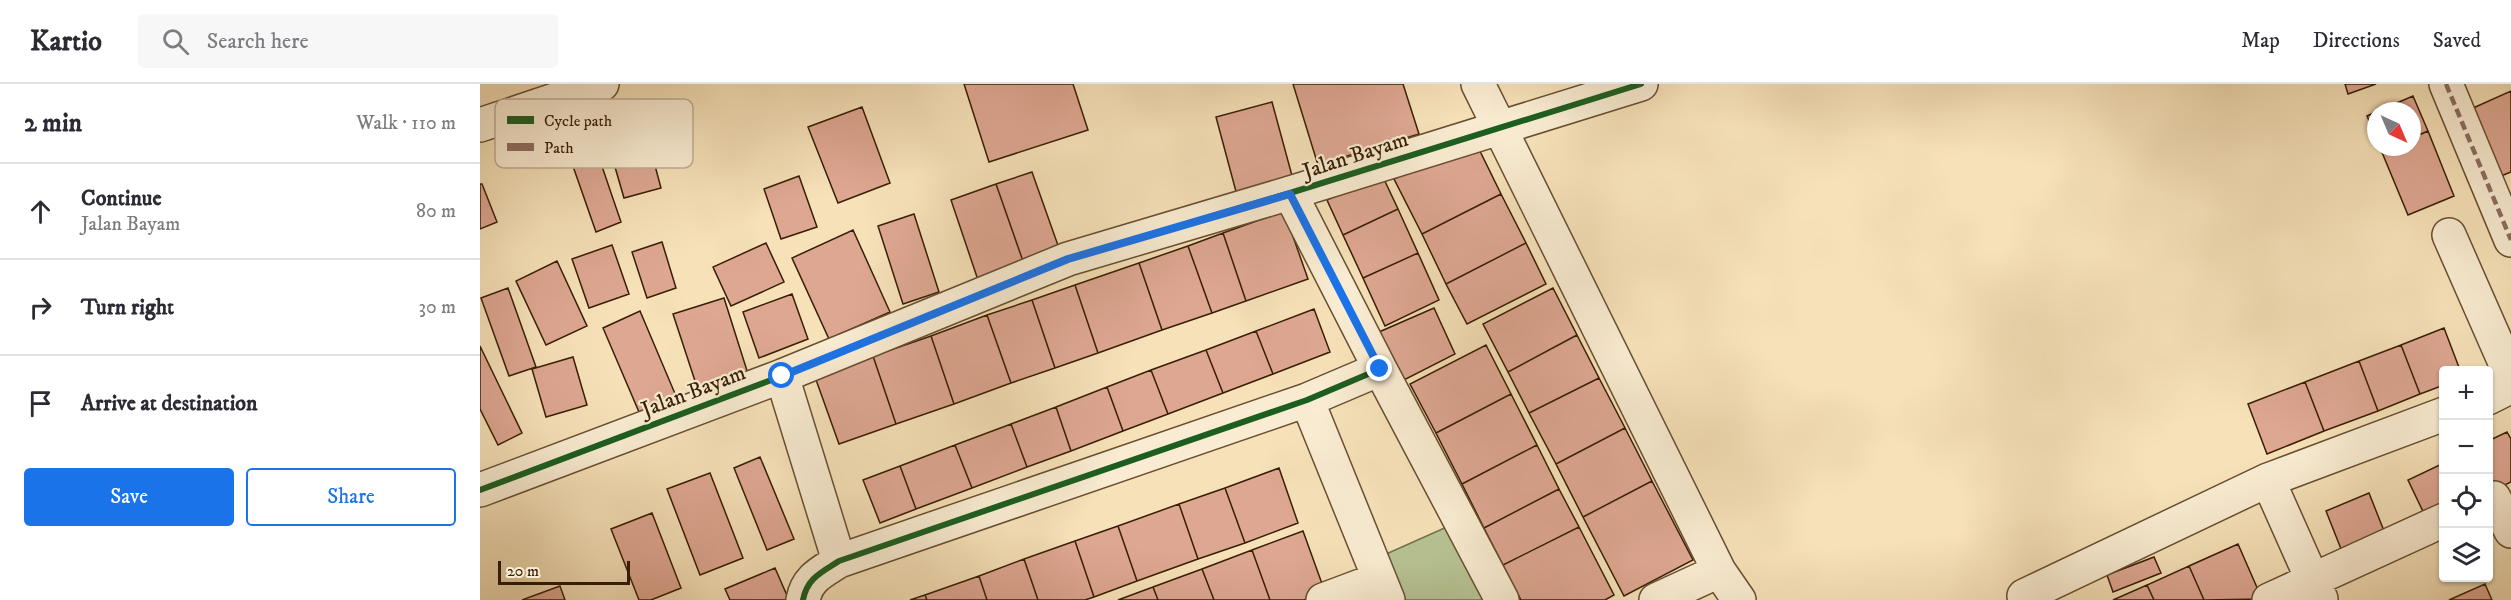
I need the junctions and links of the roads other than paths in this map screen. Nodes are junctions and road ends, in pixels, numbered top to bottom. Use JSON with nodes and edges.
{"nodes":[{"id":1,"x":600,"y":84,"type":"edge"},
{"id":2,"x":1478,"y":84,"type":"edge"},
{"id":3,"x":1641,"y":84,"type":"edge"},
{"id":4,"x":2446,"y":84,"type":"edge"},
{"id":5,"x":556,"y":99,"type":"edge"},
{"id":6,"x":495,"y":120,"type":"edge"},
{"id":7,"x":480,"y":125,"type":"edge"},
{"id":8,"x":1498,"y":127,"type":"junction"},
{"id":9,"x":1290,"y":194,"type":"junction"},
{"id":10,"x":2449,"y":235,"type":"dead end"},
{"id":11,"x":2511,"y":240,"type":"edge"},
{"id":12,"x":1380,"y":369,"type":"junction"},
{"id":13,"x":782,"y":376,"type":"junction"},
{"id":14,"x":2511,"y":377,"type":"edge"},
{"id":15,"x":2493,"y":396,"type":"edge"},
{"id":16,"x":1307,"y":400,"type":"junction"},
{"id":17,"x":2439,"y":416,"type":"edge"},
{"id":18,"x":2268,"y":480,"type":"junction"},
{"id":19,"x":480,"y":490,"type":"edge"},
{"id":20,"x":2498,"y":496,"type":"edge"},
{"id":21,"x":2439,"y":523,"type":"edge"},
{"id":22,"x":2511,"y":531,"type":"edge"},
{"id":23,"x":839,"y":561,"type":"junction"},
{"id":24,"x":1719,"y":571,"type":"junction"},
{"id":25,"x":1384,"y":589,"type":"edge"},
{"id":26,"x":2317,"y":589,"type":"edge"},
{"id":27,"x":2024,"y":596,"type":"dead end"},
{"id":28,"x":803,"y":600,"type":"edge"},
{"id":29,"x":1323,"y":600,"type":"edge"},
{"id":30,"x":1502,"y":600,"type":"edge"},
{"id":31,"x":1656,"y":600,"type":"edge"},
{"id":32,"x":1738,"y":600,"type":"edge"},
{"id":33,"x":2269,"y":600,"type":"edge"}],
"edges":[{"from":1,"to":5,"type":"street"},
{"from":2,"to":8,"type":"street"},
{"from":3,"to":8,"type":"street","name":"Jalan Bayam"},
{"from":4,"to":11,"type":"street"},
{"from":6,"to":7,"type":"street"},
{"from":8,"to":9,"type":"street","name":"Jalan Bayam"},
{"from":8,"to":24,"type":"street"},
{"from":9,"to":12,"type":"street"},
{"from":9,"to":13,"type":"street","name":"Jalan Bayam"},
{"from":10,"to":14,"type":"street"},
{"from":12,"to":16,"type":"street"},
{"from":12,"to":30,"type":"street"},
{"from":13,"to":19,"type":"street","name":"Jalan Bayam"},
{"from":13,"to":23,"type":"street"},
{"from":14,"to":15,"type":"street"},
{"from":16,"to":23,"type":"street"},
{"from":16,"to":25,"type":"street"},
{"from":17,"to":18,"type":"street"},
{"from":18,"to":26,"type":"street"},
{"from":18,"to":27,"type":"street"},
{"from":20,"to":22,"type":"street"},
{"from":21,"to":26,"type":"street"},
{"from":23,"to":28,"type":"street"},
{"from":24,"to":31,"type":"street"},
{"from":24,"to":32,"type":"street"},
{"from":25,"to":29,"type":"street"},
{"from":26,"to":33,"type":"street"}]}
